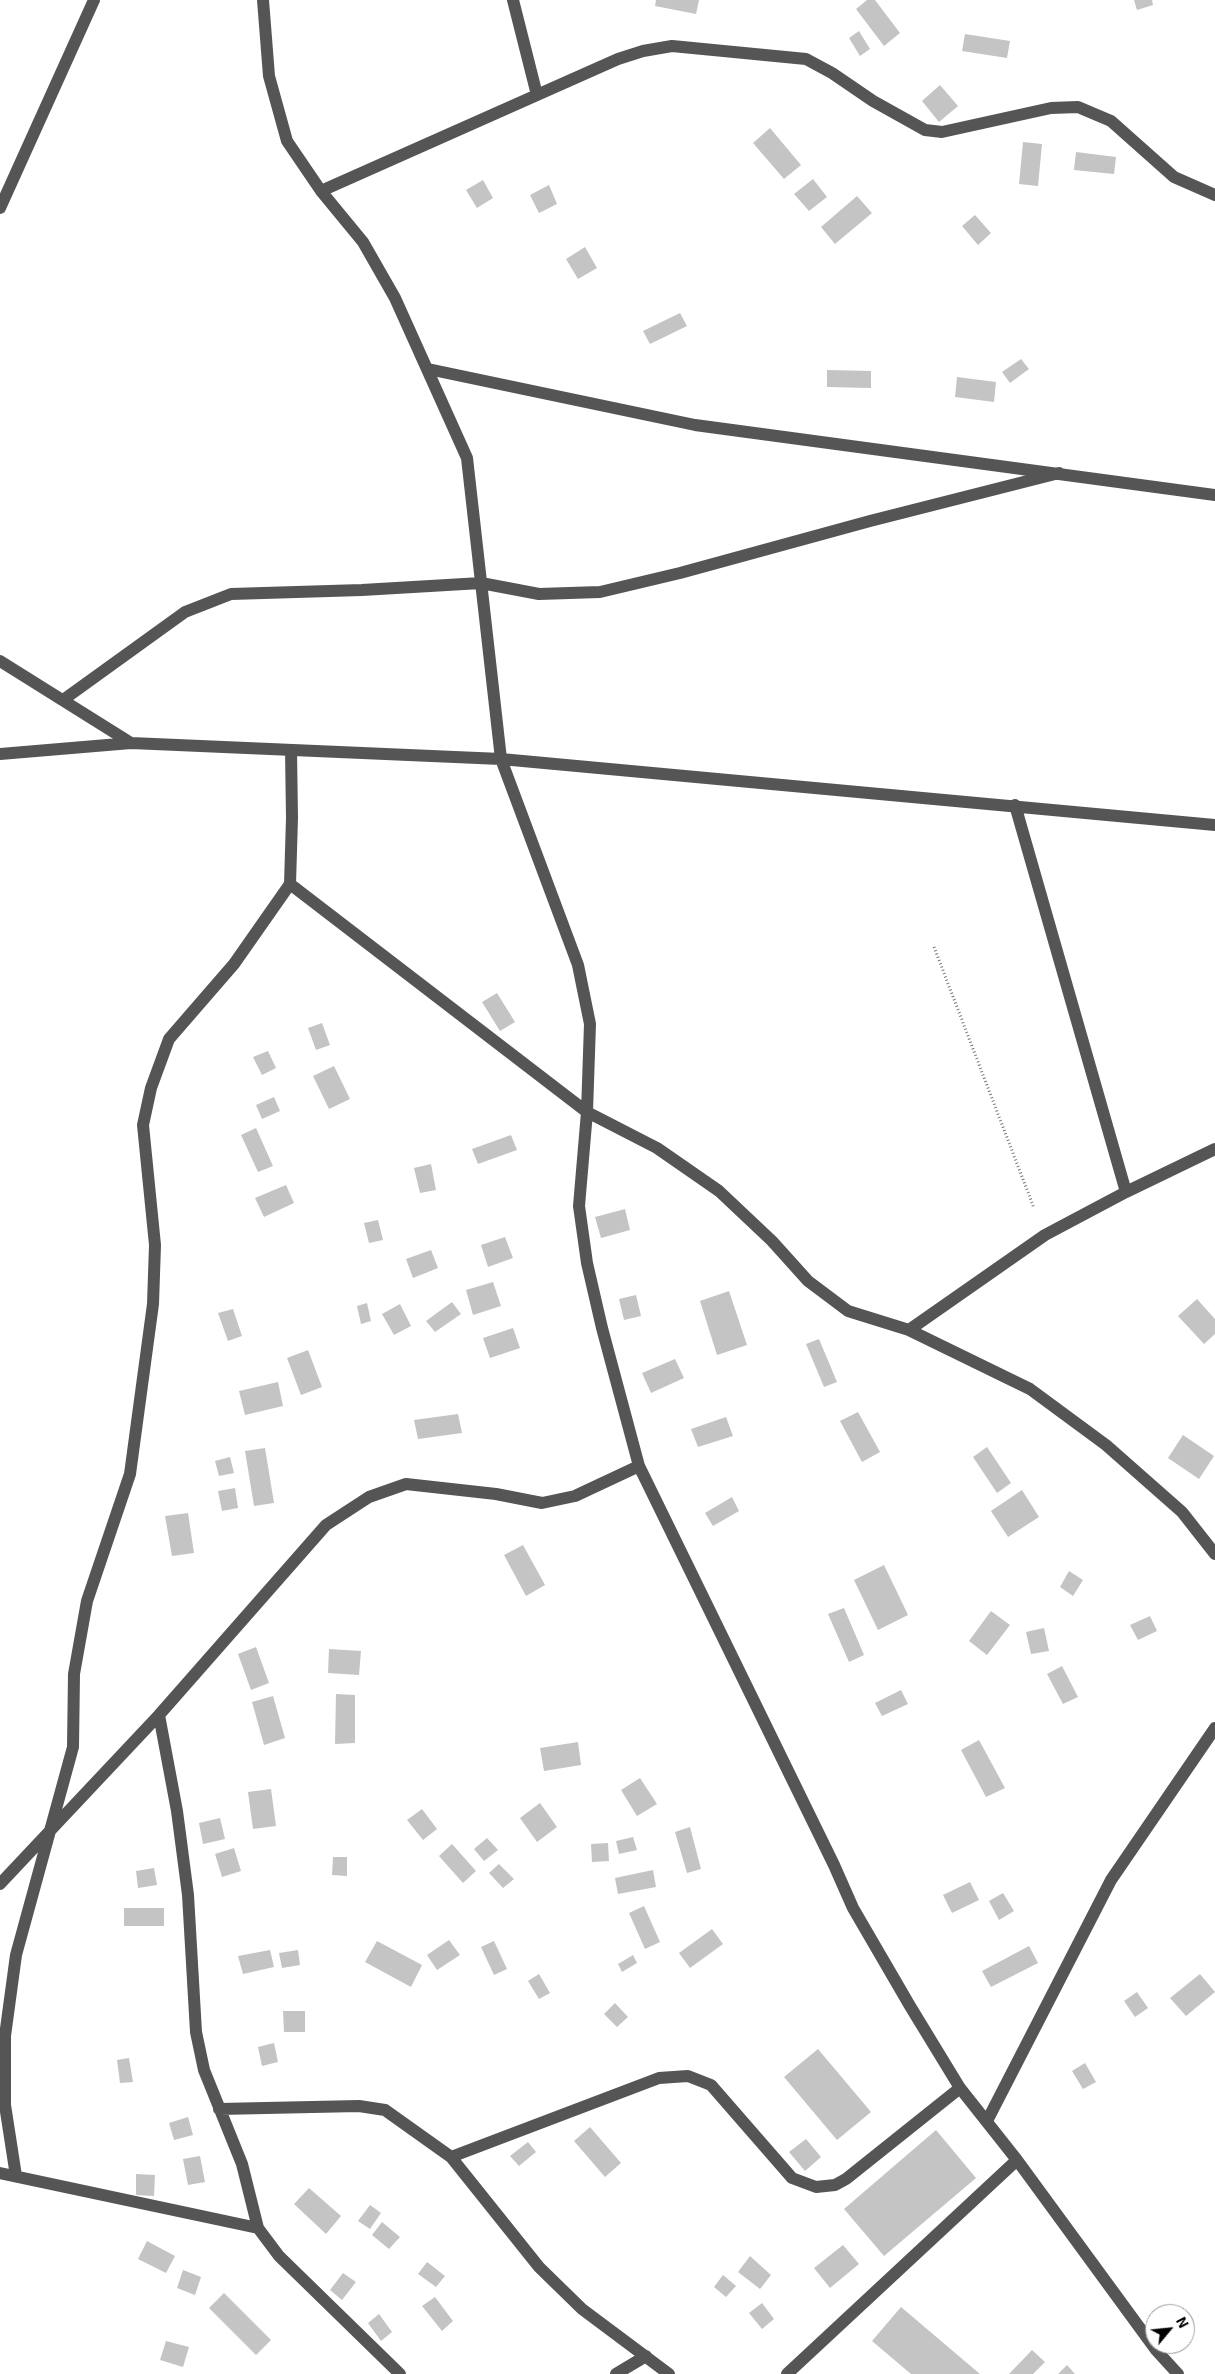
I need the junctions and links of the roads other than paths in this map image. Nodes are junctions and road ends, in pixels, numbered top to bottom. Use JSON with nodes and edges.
{"nodes":[{"id":1,"x":94,"y":0,"type":"edge"},
{"id":2,"x":264,"y":0,"type":"edge"},
{"id":3,"x":513,"y":0,"type":"edge"},
{"id":4,"x":537,"y":95,"type":"junction"},
{"id":5,"x":321,"y":191,"type":"junction"},
{"id":6,"x":1215,"y":195,"type":"edge"},
{"id":7,"x":0,"y":208,"type":"edge"},
{"id":8,"x":428,"y":369,"type":"junction"},
{"id":9,"x":1059,"y":474,"type":"junction"},
{"id":10,"x":1215,"y":495,"type":"edge"},
{"id":11,"x":481,"y":583,"type":"junction"},
{"id":12,"x":0,"y":661,"type":"edge"},
{"id":13,"x":62,"y":700,"type":"junction"},
{"id":14,"x":131,"y":743,"type":"junction"},
{"id":15,"x":291,"y":750,"type":"junction"},
{"id":16,"x":0,"y":754,"type":"edge"},
{"id":17,"x":501,"y":758,"type":"junction"},
{"id":18,"x":1015,"y":805,"type":"junction"},
{"id":19,"x":1215,"y":825,"type":"edge"},
{"id":20,"x":290,"y":884,"type":"junction"},
{"id":21,"x":587,"y":1112,"type":"junction"},
{"id":22,"x":1215,"y":1148,"type":"edge"},
{"id":23,"x":1126,"y":1192,"type":"junction"},
{"id":24,"x":909,"y":1330,"type":"junction"},
{"id":25,"x":640,"y":1466,"type":"junction"},
{"id":26,"x":1215,"y":1554,"type":"edge"},
{"id":27,"x":159,"y":1715,"type":"junction"},
{"id":28,"x":1215,"y":1728,"type":"edge"},
{"id":29,"x":51,"y":1828,"type":"junction"},
{"id":30,"x":0,"y":1884,"type":"edge"},
{"id":31,"x":960,"y":2088,"type":"junction"},
{"id":32,"x":219,"y":2109,"type":"junction"},
{"id":33,"x":987,"y":2121,"type":"junction"},
{"id":34,"x":450,"y":2157,"type":"junction"},
{"id":35,"x":1017,"y":2160,"type":"junction"},
{"id":36,"x":0,"y":2173,"type":"edge"},
{"id":37,"x":16,"y":2176,"type":"junction"},
{"id":38,"x":258,"y":2228,"type":"junction"},
{"id":39,"x":646,"y":2356,"type":"junction"},
{"id":40,"x":400,"y":2374,"type":"edge"},
{"id":41,"x":616,"y":2374,"type":"edge"},
{"id":42,"x":669,"y":2374,"type":"edge"},
{"id":43,"x":787,"y":2374,"type":"edge"},
{"id":44,"x":1178,"y":2374,"type":"edge"}],
"edges":[{"from":1,"to":7,"type":"street"},
{"from":2,"to":5,"type":"street"},
{"from":3,"to":4,"type":"street"},
{"from":4,"to":5,"type":"street"},
{"from":4,"to":6,"type":"street"},
{"from":5,"to":8,"type":"street"},
{"from":8,"to":9,"type":"street"},
{"from":8,"to":11,"type":"street"},
{"from":9,"to":10,"type":"street"},
{"from":9,"to":11,"type":"street"},
{"from":11,"to":13,"type":"street"},
{"from":11,"to":17,"type":"street"},
{"from":12,"to":13,"type":"street"},
{"from":13,"to":14,"type":"street"},
{"from":14,"to":15,"type":"street"},
{"from":14,"to":16,"type":"street"},
{"from":15,"to":17,"type":"street"},
{"from":15,"to":20,"type":"street"},
{"from":17,"to":18,"type":"street"},
{"from":17,"to":21,"type":"street"},
{"from":18,"to":19,"type":"street"},
{"from":18,"to":23,"type":"street"},
{"from":20,"to":21,"type":"street"},
{"from":20,"to":29,"type":"street"},
{"from":21,"to":24,"type":"street"},
{"from":21,"to":25,"type":"street"},
{"from":22,"to":23,"type":"street"},
{"from":23,"to":24,"type":"street"},
{"from":24,"to":26,"type":"street"},
{"from":25,"to":27,"type":"street"},
{"from":25,"to":31,"type":"street"},
{"from":27,"to":29,"type":"street"},
{"from":27,"to":32,"type":"street"},
{"from":28,"to":33,"type":"street"},
{"from":29,"to":30,"type":"street"},
{"from":29,"to":37,"type":"street"},
{"from":31,"to":33,"type":"street"},
{"from":31,"to":34,"type":"street"},
{"from":32,"to":34,"type":"street"},
{"from":32,"to":38,"type":"street"},
{"from":33,"to":35,"type":"street"},
{"from":34,"to":39,"type":"street"},
{"from":35,"to":43,"type":"street"},
{"from":35,"to":44,"type":"street"},
{"from":36,"to":37,"type":"street"},
{"from":37,"to":38,"type":"street"},
{"from":38,"to":40,"type":"street"},
{"from":39,"to":41,"type":"street"},
{"from":39,"to":42,"type":"street"}]}
